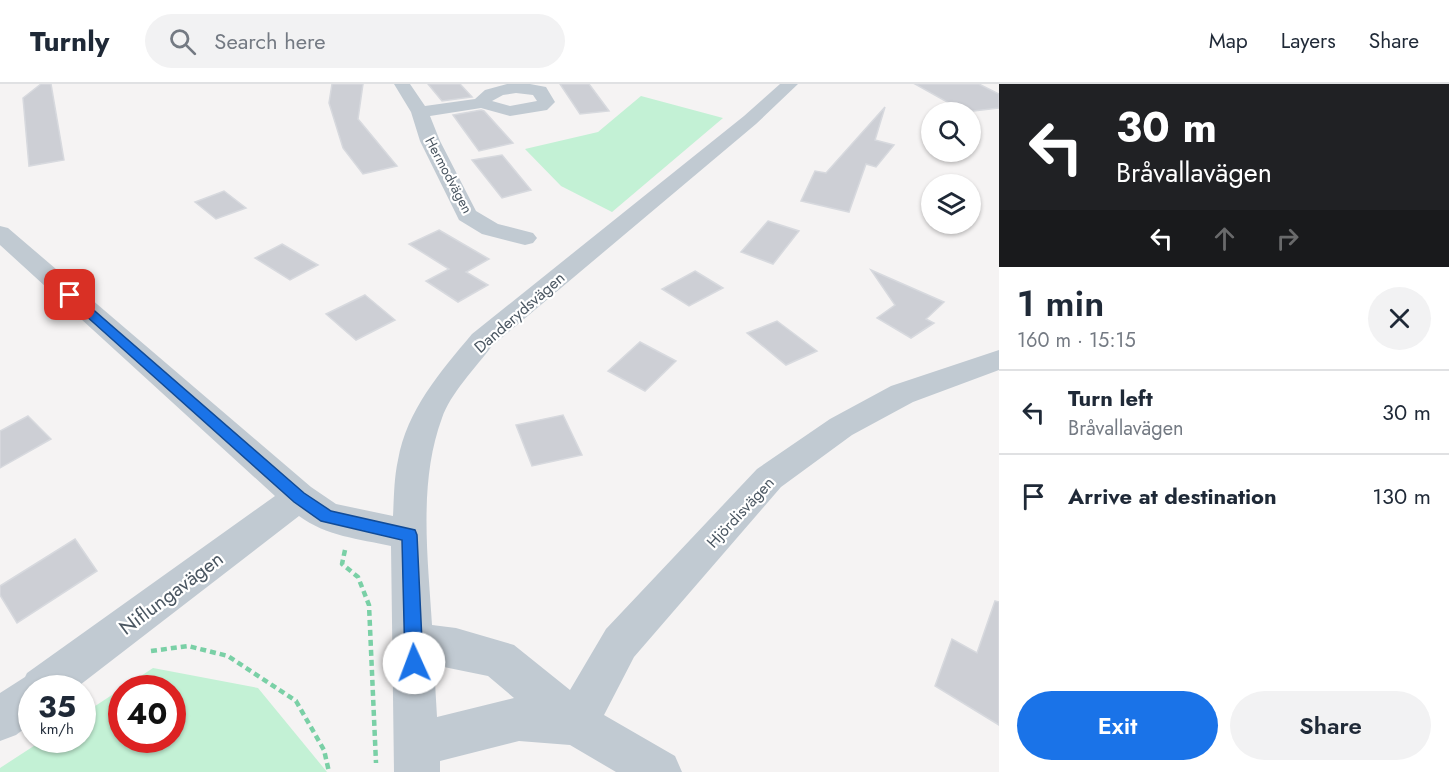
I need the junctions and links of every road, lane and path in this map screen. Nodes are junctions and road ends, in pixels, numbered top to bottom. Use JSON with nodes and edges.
{"nodes":[{"id":1,"x":402,"y":84,"type":"edge"},
{"id":2,"x":790,"y":84,"type":"edge"},
{"id":3,"x":481,"y":103,"type":"dead end"},
{"id":4,"x":420,"y":112,"type":"junction"},
{"id":5,"x":0,"y":233,"type":"edge"},
{"id":6,"x":525,"y":238,"type":"dead end"},
{"id":7,"x":999,"y":360,"type":"edge"},
{"id":8,"x":299,"y":497,"type":"junction"},
{"id":9,"x":359,"y":525,"type":"junction"},
{"id":10,"x":409,"y":535,"type":"junction"},
{"id":11,"x":413,"y":642,"type":"junction"},
{"id":12,"x":141,"y":653,"type":"dead end"},
{"id":13,"x":59,"y":675,"type":"edge"},
{"id":14,"x":18,"y":706,"type":"edge"},
{"id":15,"x":0,"y":719,"type":"edge"},
{"id":16,"x":576,"y":723,"type":"junction"},
{"id":17,"x":417,"y":758,"type":"edge"},
{"id":18,"x":329,"y":772,"type":"edge"},
{"id":19,"x":376,"y":772,"type":"edge"},
{"id":20,"x":659,"y":772,"type":"edge"}],
"edges":[{"from":1,"to":4,"type":"street","name":"Hermodvägen"},
{"from":2,"to":10,"type":"street","name":"Danderydsvägen"},
{"from":3,"to":4,"type":"street","name":"Hermodvägen"},
{"from":4,"to":6,"type":"street","name":"Hermodvägen"},
{"from":5,"to":8,"type":"street"},
{"from":7,"to":16,"type":"street","name":"Hjördisvägen"},
{"from":8,"to":9,"type":"street"},
{"from":8,"to":13,"type":"street","name":"Niflungavägen"},
{"from":9,"to":10,"type":"street"},
{"from":9,"to":19,"type":"path"},
{"from":10,"to":11,"type":"street","name":"Danderydsvägen"},
{"from":11,"to":16,"type":"street"},
{"from":11,"to":17,"type":"street","name":"Danderydsvägen"},
{"from":12,"to":18,"type":"path"},
{"from":14,"to":15,"type":"street"},
{"from":16,"to":17,"type":"street"},
{"from":16,"to":20,"type":"street"}]}
